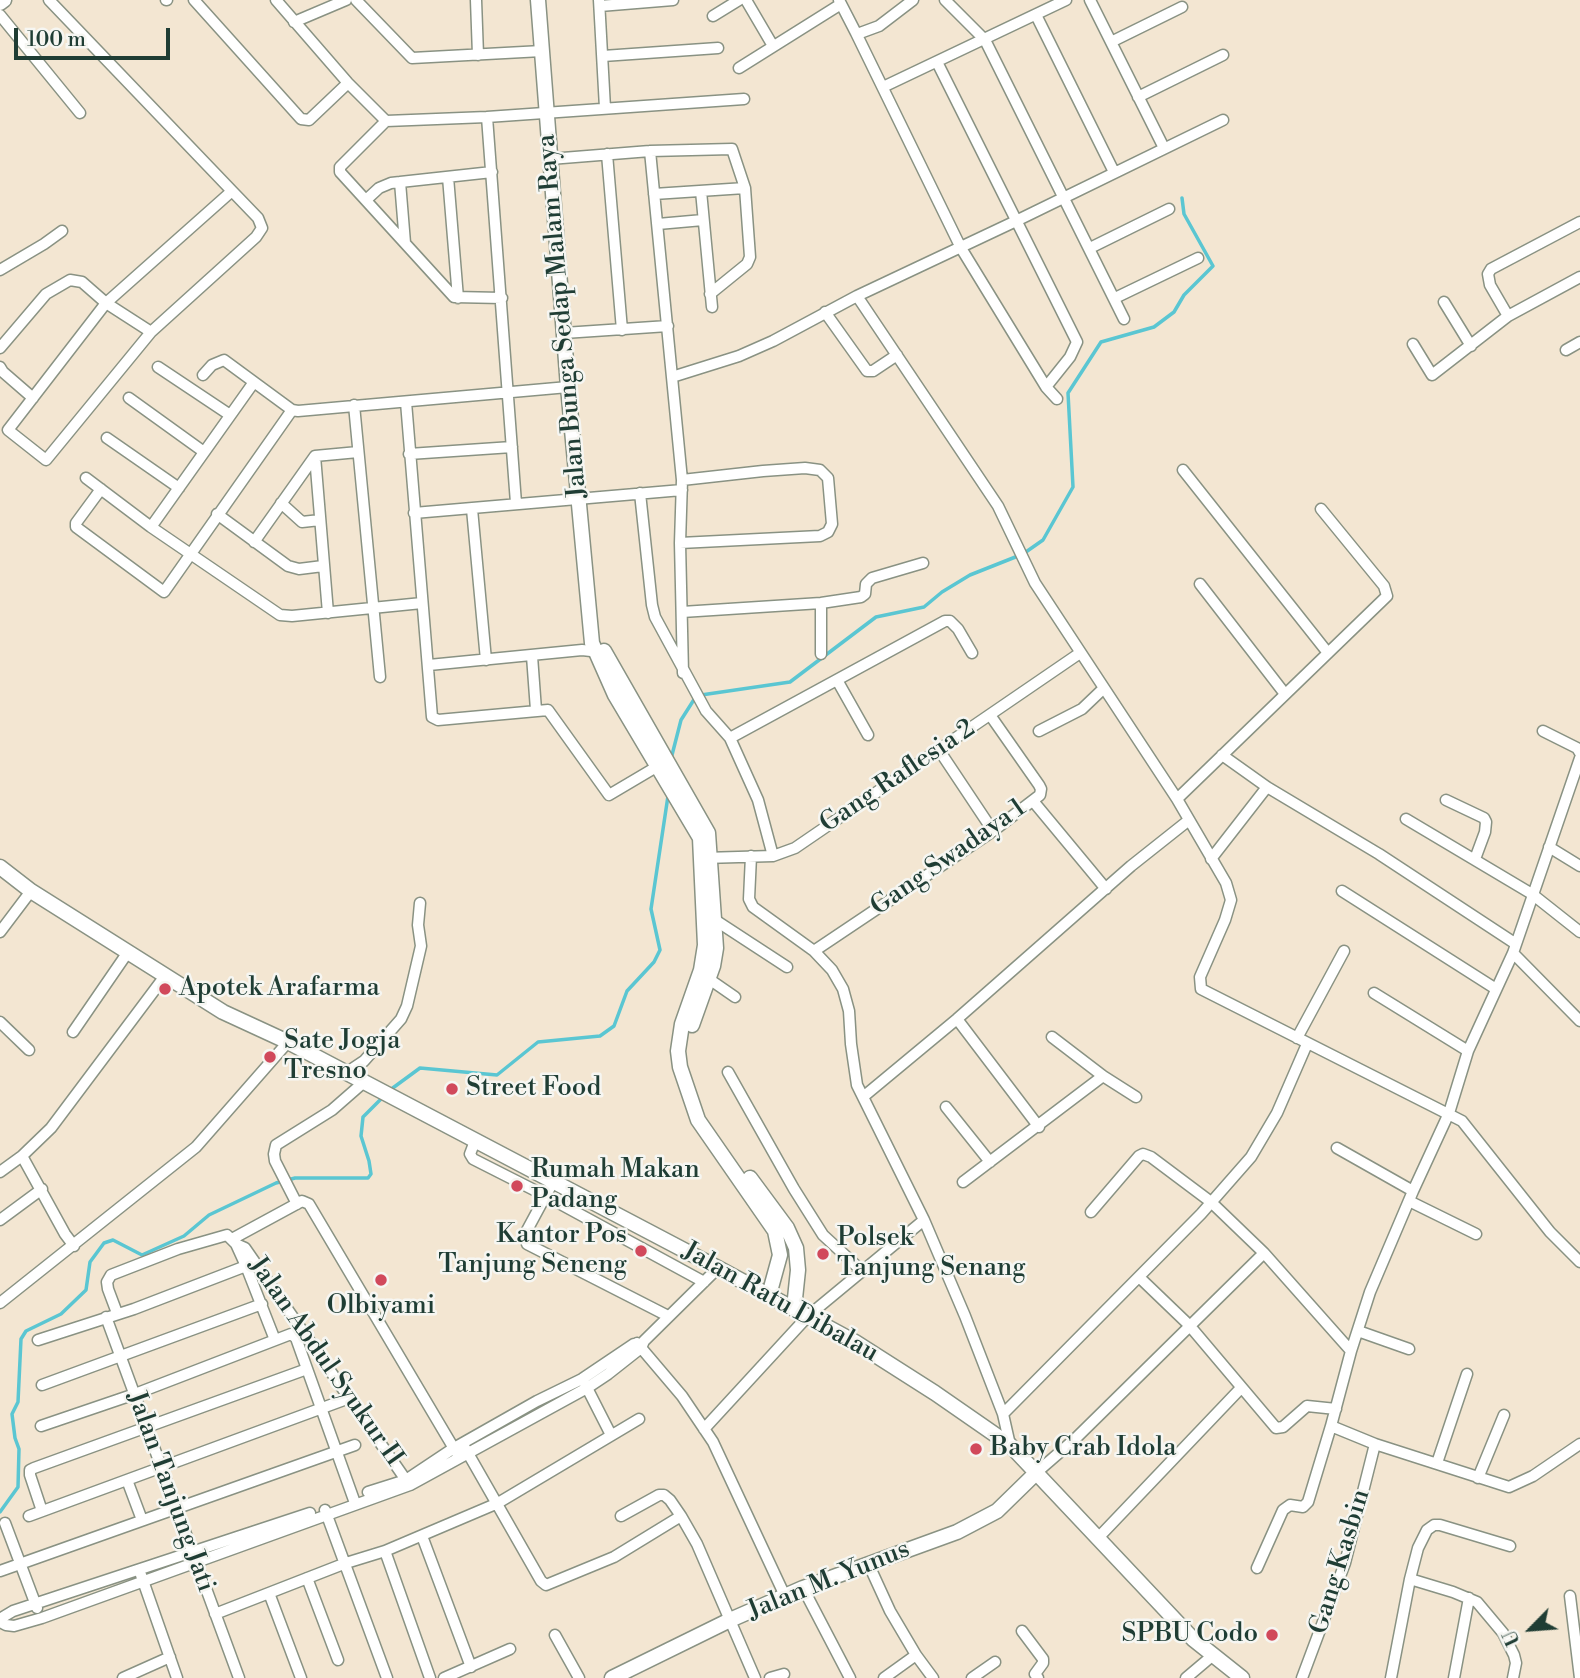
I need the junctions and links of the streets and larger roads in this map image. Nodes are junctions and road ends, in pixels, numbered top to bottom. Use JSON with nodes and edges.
{"nodes":[{"id":1,"x":49,"y":0,"type":"edge"},
{"id":2,"x":194,"y":0,"type":"edge"},
{"id":3,"x":276,"y":0,"type":"edge"},
{"id":4,"x":346,"y":0,"type":"edge"},
{"id":5,"x":356,"y":0,"type":"edge"},
{"id":6,"x":475,"y":0,"type":"edge"},
{"id":7,"x":538,"y":0,"type":"edge"},
{"id":8,"x":673,"y":0,"type":"edge"},
{"id":9,"x":739,"y":0,"type":"edge"},
{"id":10,"x":746,"y":0,"type":"edge"},
{"id":11,"x":912,"y":0,"type":"edge"},
{"id":12,"x":945,"y":0,"type":"edge"},
{"id":13,"x":1066,"y":0,"type":"edge"},
{"id":14,"x":1090,"y":0,"type":"edge"},
{"id":15,"x":644,"y":1,"type":"edge"},
{"id":16,"x":840,"y":2,"type":"edge"},
{"id":17,"x":600,"y":3,"type":"edge"},
{"id":18,"x":1182,"y":6,"type":"dead end"},
{"id":19,"x":0,"y":15,"type":"edge"},
{"id":20,"x":1036,"y":15,"type":"junction"},
{"id":21,"x":713,"y":16,"type":"dead end"},
{"id":22,"x":294,"y":22,"type":"junction"},
{"id":23,"x":856,"y":33,"type":"junction"},
{"id":24,"x":985,"y":40,"type":"junction"},
{"id":25,"x":1111,"y":42,"type":"junction"},
{"id":26,"x":773,"y":46,"type":"junction"},
{"id":27,"x":718,"y":48,"type":"dead end"},
{"id":28,"x":542,"y":51,"type":"junction"},
{"id":29,"x":478,"y":55,"type":"junction"},
{"id":30,"x":1223,"y":55,"type":"dead end"},
{"id":31,"x":603,"y":56,"type":"junction"},
{"id":32,"x":937,"y":62,"type":"junction"},
{"id":33,"x":739,"y":68,"type":"dead end"},
{"id":34,"x":348,"y":83,"type":"junction"},
{"id":35,"x":883,"y":87,"type":"junction"},
{"id":36,"x":1138,"y":97,"type":"junction"},
{"id":37,"x":744,"y":99,"type":"dead end"},
{"id":38,"x":605,"y":108,"type":"junction"},
{"id":39,"x":546,"y":112,"type":"junction"},
{"id":40,"x":80,"y":113,"type":"dead end"},
{"id":41,"x":487,"y":117,"type":"junction"},
{"id":42,"x":1223,"y":120,"type":"dead end"},
{"id":43,"x":386,"y":121,"type":"junction"},
{"id":44,"x":1164,"y":148,"type":"junction"},
{"id":45,"x":650,"y":151,"type":"junction"},
{"id":46,"x":607,"y":154,"type":"junction"},
{"id":47,"x":550,"y":159,"type":"junction"},
{"id":48,"x":1114,"y":172,"type":"junction"},
{"id":49,"x":492,"y":173,"type":"junction"},
{"id":50,"x":448,"y":177,"type":"junction"},
{"id":51,"x":400,"y":182,"type":"junction"},
{"id":52,"x":745,"y":188,"type":"junction"},
{"id":53,"x":232,"y":191,"type":"junction"},
{"id":54,"x":701,"y":191,"type":"junction"},
{"id":55,"x":654,"y":194,"type":"junction"},
{"id":56,"x":1064,"y":197,"type":"junction"},
{"id":57,"x":366,"y":200,"type":"junction"},
{"id":58,"x":1169,"y":209,"type":"dead end"},
{"id":59,"x":703,"y":220,"type":"junction"},
{"id":60,"x":1016,"y":221,"type":"junction"},
{"id":61,"x":1580,"y":222,"type":"edge"},
{"id":62,"x":659,"y":224,"type":"junction"},
{"id":63,"x":62,"y":231,"type":"dead end"},
{"id":64,"x":405,"y":243,"type":"junction"},
{"id":65,"x":961,"y":248,"type":"junction"},
{"id":66,"x":1090,"y":248,"type":"junction"},
{"id":67,"x":1198,"y":258,"type":"dead end"},
{"id":68,"x":0,"y":270,"type":"edge"},
{"id":69,"x":1580,"y":276,"type":"edge"},
{"id":70,"x":710,"y":294,"type":"junction"},
{"id":71,"x":856,"y":296,"type":"junction"},
{"id":72,"x":458,"y":298,"type":"junction"},
{"id":73,"x":502,"y":298,"type":"junction"},
{"id":74,"x":1115,"y":298,"type":"junction"},
{"id":75,"x":1444,"y":302,"type":"dead end"},
{"id":76,"x":106,"y":303,"type":"junction"},
{"id":77,"x":712,"y":307,"type":"dead end"},
{"id":78,"x":824,"y":312,"type":"junction"},
{"id":79,"x":1508,"y":316,"type":"junction"},
{"id":80,"x":1124,"y":319,"type":"dead end"},
{"id":81,"x":668,"y":326,"type":"junction"},
{"id":82,"x":622,"y":330,"type":"junction"},
{"id":83,"x":151,"y":332,"type":"junction"},
{"id":84,"x":564,"y":333,"type":"junction"},
{"id":85,"x":1580,"y":342,"type":"edge"},
{"id":86,"x":1413,"y":344,"type":"dead end"},
{"id":87,"x":1471,"y":346,"type":"junction"},
{"id":88,"x":0,"y":348,"type":"edge"},
{"id":89,"x":1566,"y":350,"type":"dead end"},
{"id":90,"x":897,"y":355,"type":"junction"},
{"id":91,"x":158,"y":366,"type":"dead end"},
{"id":92,"x":0,"y":367,"type":"edge"},
{"id":93,"x":203,"y":375,"type":"dead end"},
{"id":94,"x":672,"y":377,"type":"junction"},
{"id":95,"x":254,"y":382,"type":"junction"},
{"id":96,"x":568,"y":387,"type":"junction"},
{"id":97,"x":1046,"y":387,"type":"junction"},
{"id":98,"x":509,"y":392,"type":"junction"},
{"id":99,"x":33,"y":398,"type":"junction"},
{"id":100,"x":130,"y":398,"type":"dead end"},
{"id":101,"x":1057,"y":399,"type":"dead end"},
{"id":102,"x":405,"y":402,"type":"junction"},
{"id":103,"x":354,"y":405,"type":"junction"},
{"id":104,"x":292,"y":410,"type":"junction"},
{"id":105,"x":230,"y":415,"type":"junction"},
{"id":106,"x":107,"y":438,"type":"dead end"},
{"id":107,"x":512,"y":447,"type":"junction"},
{"id":108,"x":204,"y":452,"type":"junction"},
{"id":109,"x":358,"y":452,"type":"junction"},
{"id":110,"x":409,"y":454,"type":"junction"},
{"id":111,"x":315,"y":456,"type":"junction"},
{"id":112,"x":1183,"y":470,"type":"dead end"},
{"id":113,"x":86,"y":478,"type":"dead end"},
{"id":114,"x":682,"y":485,"type":"junction"},
{"id":115,"x":179,"y":488,"type":"junction"},
{"id":116,"x":101,"y":489,"type":"junction"},
{"id":117,"x":640,"y":493,"type":"junction"},
{"id":118,"x":579,"y":497,"type":"junction"},
{"id":119,"x":281,"y":503,"type":"junction"},
{"id":120,"x":516,"y":503,"type":"junction"},
{"id":121,"x":472,"y":509,"type":"junction"},
{"id":122,"x":1321,"y":509,"type":"dead end"},
{"id":123,"x":414,"y":513,"type":"junction"},
{"id":124,"x":217,"y":514,"type":"junction"},
{"id":125,"x":320,"y":520,"type":"junction"},
{"id":126,"x":151,"y":527,"type":"junction"},
{"id":127,"x":254,"y":542,"type":"junction"},
{"id":128,"x":680,"y":543,"type":"junction"},
{"id":129,"x":192,"y":555,"type":"junction"},
{"id":130,"x":923,"y":563,"type":"dead end"},
{"id":131,"x":323,"y":566,"type":"junction"},
{"id":132,"x":1200,"y":584,"type":"dead end"},
{"id":133,"x":422,"y":603,"type":"junction"},
{"id":134,"x":821,"y":603,"type":"junction"},
{"id":135,"x":373,"y":608,"type":"junction"},
{"id":136,"x":328,"y":612,"type":"junction"},
{"id":137,"x":682,"y":612,"type":"junction"},
{"id":138,"x":594,"y":645,"type":"junction"},
{"id":139,"x":972,"y":653,"type":"dead end"},
{"id":140,"x":1080,"y":653,"type":"junction"},
{"id":141,"x":1328,"y":653,"type":"junction"},
{"id":142,"x":821,"y":654,"type":"dead end"},
{"id":143,"x":532,"y":656,"type":"junction"},
{"id":144,"x":486,"y":660,"type":"junction"},
{"id":145,"x":429,"y":665,"type":"junction"},
{"id":146,"x":683,"y":673,"type":"junction"},
{"id":147,"x":380,"y":677,"type":"dead end"},
{"id":148,"x":837,"y":680,"type":"junction"},
{"id":149,"x":1104,"y":688,"type":"junction"},
{"id":150,"x":1285,"y":694,"type":"junction"},
{"id":151,"x":537,"y":709,"type":"junction"},
{"id":152,"x":990,"y":715,"type":"junction"},
{"id":153,"x":1039,"y":732,"type":"dead end"},
{"id":154,"x":1543,"y":732,"type":"dead end"},
{"id":155,"x":868,"y":735,"type":"dead end"},
{"id":156,"x":730,"y":738,"type":"junction"},
{"id":157,"x":939,"y":750,"type":"junction"},
{"id":158,"x":1222,"y":755,"type":"junction"},
{"id":159,"x":1580,"y":756,"type":"edge"},
{"id":160,"x":666,"y":769,"type":"junction"},
{"id":161,"x":1267,"y":787,"type":"junction"},
{"id":162,"x":1177,"y":799,"type":"junction"},
{"id":163,"x":1446,"y":800,"type":"dead end"},
{"id":164,"x":1033,"y":801,"type":"junction"},
{"id":165,"x":1406,"y":819,"type":"dead end"},
{"id":166,"x":1189,"y":820,"type":"junction"},
{"id":167,"x":993,"y":831,"type":"junction"},
{"id":168,"x":1549,"y":847,"type":"junction"},
{"id":169,"x":751,"y":856,"type":"junction"},
{"id":170,"x":773,"y":856,"type":"junction"},
{"id":171,"x":706,"y":858,"type":"junction"},
{"id":172,"x":1212,"y":859,"type":"junction"},
{"id":173,"x":1475,"y":859,"type":"junction"},
{"id":174,"x":1580,"y":866,"type":"edge"},
{"id":175,"x":0,"y":867,"type":"edge"},
{"id":176,"x":1106,"y":889,"type":"junction"},
{"id":177,"x":31,"y":891,"type":"junction"},
{"id":178,"x":1342,"y":891,"type":"dead end"},
{"id":179,"x":1532,"y":894,"type":"junction"},
{"id":180,"x":421,"y":903,"type":"dead end"},
{"id":181,"x":715,"y":920,"type":"junction"},
{"id":182,"x":0,"y":932,"type":"edge"},
{"id":183,"x":1580,"y":932,"type":"edge"},
{"id":184,"x":1514,"y":949,"type":"junction"},
{"id":185,"x":814,"y":951,"type":"junction"},
{"id":186,"x":1344,"y":951,"type":"dead end"},
{"id":187,"x":128,"y":952,"type":"junction"},
{"id":188,"x":787,"y":967,"type":"dead end"},
{"id":189,"x":165,"y":976,"type":"junction"},
{"id":190,"x":709,"y":979,"type":"junction"},
{"id":191,"x":1496,"y":989,"type":"junction"},
{"id":192,"x":1374,"y":993,"type":"dead end"},
{"id":193,"x":735,"y":997,"type":"dead end"},
{"id":194,"x":957,"y":1019,"type":"junction"},
{"id":195,"x":1580,"y":1021,"type":"edge"},
{"id":196,"x":0,"y":1022,"type":"edge"},
{"id":197,"x":72,"y":1032,"type":"dead end"},
{"id":198,"x":1052,"y":1037,"type":"dead end"},
{"id":199,"x":1302,"y":1041,"type":"junction"},
{"id":200,"x":288,"y":1042,"type":"junction"},
{"id":201,"x":29,"y":1049,"type":"dead end"},
{"id":202,"x":1468,"y":1051,"type":"junction"},
{"id":203,"x":727,"y":1072,"type":"dead end"},
{"id":204,"x":346,"y":1073,"type":"junction"},
{"id":205,"x":1103,"y":1076,"type":"junction"},
{"id":206,"x":364,"y":1082,"type":"junction"},
{"id":207,"x":863,"y":1097,"type":"junction"},
{"id":208,"x":1136,"y":1097,"type":"dead end"},
{"id":209,"x":946,"y":1107,"type":"dead end"},
{"id":210,"x":1448,"y":1113,"type":"junction"},
{"id":211,"x":1039,"y":1126,"type":"junction"},
{"id":212,"x":1337,"y":1148,"type":"dead end"},
{"id":213,"x":22,"y":1156,"type":"junction"},
{"id":214,"x":990,"y":1162,"type":"junction"},
{"id":215,"x":0,"y":1172,"type":"edge"},
{"id":216,"x":963,"y":1182,"type":"dead end"},
{"id":217,"x":42,"y":1189,"type":"junction"},
{"id":218,"x":549,"y":1189,"type":"junction"},
{"id":219,"x":1411,"y":1196,"type":"junction"},
{"id":220,"x":1212,"y":1202,"type":"junction"},
{"id":221,"x":297,"y":1204,"type":"junction"},
{"id":222,"x":1091,"y":1212,"type":"dead end"},
{"id":223,"x":0,"y":1220,"type":"edge"},
{"id":224,"x":924,"y":1220,"type":"junction"},
{"id":225,"x":1476,"y":1234,"type":"dead end"},
{"id":226,"x":234,"y":1242,"type":"junction"},
{"id":227,"x":74,"y":1246,"type":"junction"},
{"id":228,"x":1264,"y":1253,"type":"junction"},
{"id":229,"x":1580,"y":1262,"type":"edge"},
{"id":230,"x":246,"y":1266,"type":"junction"},
{"id":231,"x":718,"y":1268,"type":"junction"},
{"id":232,"x":862,"y":1271,"type":"junction"},
{"id":233,"x":1139,"y":1277,"type":"junction"},
{"id":234,"x":704,"y":1282,"type":"junction"},
{"id":235,"x":769,"y":1295,"type":"junction"},
{"id":236,"x":0,"y":1303,"type":"edge"},
{"id":237,"x":262,"y":1304,"type":"junction"},
{"id":238,"x":794,"y":1308,"type":"junction"},
{"id":239,"x":111,"y":1315,"type":"junction"},
{"id":240,"x":668,"y":1316,"type":"junction"},
{"id":241,"x":808,"y":1316,"type":"junction"},
{"id":242,"x":1188,"y":1325,"type":"junction"},
{"id":243,"x":1358,"y":1331,"type":"junction"},
{"id":244,"x":38,"y":1340,"type":"dead end"},
{"id":245,"x":275,"y":1340,"type":"junction"},
{"id":246,"x":641,"y":1344,"type":"junction"},
{"id":247,"x":299,"y":1347,"type":"junction"},
{"id":248,"x":316,"y":1347,"type":"junction"},
{"id":249,"x":1409,"y":1349,"type":"dead end"},
{"id":250,"x":1351,"y":1352,"type":"junction"},
{"id":251,"x":120,"y":1356,"type":"junction"},
{"id":252,"x":307,"y":1369,"type":"junction"},
{"id":253,"x":1468,"y":1374,"type":"dead end"},
{"id":254,"x":584,"y":1383,"type":"junction"},
{"id":255,"x":42,"y":1385,"type":"dead end"},
{"id":256,"x":1241,"y":1388,"type":"junction"},
{"id":257,"x":135,"y":1394,"type":"junction"},
{"id":258,"x":344,"y":1400,"type":"dead end"},
{"id":259,"x":320,"y":1409,"type":"junction"},
{"id":260,"x":1336,"y":1409,"type":"junction"},
{"id":261,"x":1003,"y":1414,"type":"junction"},
{"id":262,"x":1504,"y":1415,"type":"dead end"},
{"id":263,"x":639,"y":1419,"type":"dead end"},
{"id":264,"x":41,"y":1426,"type":"dead end"},
{"id":265,"x":1331,"y":1426,"type":"junction"},
{"id":266,"x":148,"y":1428,"type":"junction"},
{"id":267,"x":704,"y":1429,"type":"junction"},
{"id":268,"x":611,"y":1435,"type":"junction"},
{"id":269,"x":1375,"y":1444,"type":"junction"},
{"id":270,"x":1580,"y":1444,"type":"edge"},
{"id":271,"x":355,"y":1445,"type":"dead end"},
{"id":272,"x":1010,"y":1445,"type":"junction"},
{"id":273,"x":461,"y":1450,"type":"junction"},
{"id":274,"x":335,"y":1452,"type":"junction"},
{"id":275,"x":1437,"y":1464,"type":"junction"},
{"id":276,"x":162,"y":1468,"type":"junction"},
{"id":277,"x":1037,"y":1472,"type":"junction"},
{"id":278,"x":1478,"y":1478,"type":"junction"},
{"id":279,"x":127,"y":1480,"type":"junction"},
{"id":280,"x":408,"y":1482,"type":"junction"},
{"id":281,"x":354,"y":1500,"type":"junction"},
{"id":282,"x":498,"y":1503,"type":"junction"},
{"id":283,"x":176,"y":1509,"type":"junction"},
{"id":284,"x":42,"y":1511,"type":"junction"},
{"id":285,"x":326,"y":1511,"type":"junction"},
{"id":286,"x":29,"y":1516,"type":"dead end"},
{"id":287,"x":621,"y":1516,"type":"dead end"},
{"id":288,"x":681,"y":1516,"type":"junction"},
{"id":289,"x":142,"y":1520,"type":"junction"},
{"id":290,"x":5,"y":1522,"type":"dead end"},
{"id":291,"x":422,"y":1536,"type":"junction"},
{"id":292,"x":1098,"y":1538,"type":"junction"},
{"id":293,"x":1510,"y":1546,"type":"dead end"},
{"id":294,"x":385,"y":1551,"type":"junction"},
{"id":295,"x":193,"y":1557,"type":"junction"},
{"id":296,"x":346,"y":1563,"type":"junction"},
{"id":297,"x":868,"y":1563,"type":"junction"},
{"id":298,"x":20,"y":1564,"type":"junction"},
{"id":299,"x":1257,"y":1568,"type":"dead end"},
{"id":300,"x":0,"y":1571,"type":"edge"},
{"id":301,"x":141,"y":1575,"type":"junction"},
{"id":302,"x":307,"y":1578,"type":"junction"},
{"id":303,"x":1410,"y":1579,"type":"junction"},
{"id":304,"x":803,"y":1588,"type":"junction"},
{"id":305,"x":269,"y":1593,"type":"junction"},
{"id":306,"x":785,"y":1596,"type":"junction"},
{"id":307,"x":1570,"y":1597,"type":"dead end"},
{"id":308,"x":1469,"y":1598,"type":"junction"},
{"id":309,"x":36,"y":1604,"type":"junction"},
{"id":310,"x":215,"y":1614,"type":"junction"},
{"id":311,"x":42,"y":1618,"type":"junction"},
{"id":312,"x":730,"y":1620,"type":"junction"},
{"id":313,"x":0,"y":1622,"type":"edge"},
{"id":314,"x":1022,"y":1631,"type":"dead end"},
{"id":315,"x":555,"y":1635,"type":"dead end"},
{"id":316,"x":510,"y":1649,"type":"dead end"},
{"id":317,"x":916,"y":1655,"type":"junction"},
{"id":318,"x":1212,"y":1656,"type":"junction"},
{"id":319,"x":170,"y":1657,"type":"junction"},
{"id":320,"x":338,"y":1660,"type":"dead end"},
{"id":321,"x":995,"y":1662,"type":"dead end"},
{"id":322,"x":471,"y":1667,"type":"junction"},
{"id":323,"x":784,"y":1674,"type":"dead end"},
{"id":324,"x":616,"y":1677,"type":"edge"},
{"id":325,"x":123,"y":1678,"type":"edge"},
{"id":326,"x":177,"y":1678,"type":"edge"},
{"id":327,"x":239,"y":1678,"type":"edge"},
{"id":328,"x":301,"y":1678,"type":"edge"},
{"id":329,"x":387,"y":1678,"type":"edge"},
{"id":330,"x":430,"y":1678,"type":"edge"},
{"id":331,"x":444,"y":1678,"type":"edge"},
{"id":332,"x":579,"y":1678,"type":"edge"},
{"id":333,"x":755,"y":1678,"type":"edge"},
{"id":334,"x":770,"y":1678,"type":"edge"},
{"id":335,"x":850,"y":1678,"type":"edge"},
{"id":336,"x":884,"y":1678,"type":"edge"},
{"id":337,"x":933,"y":1678,"type":"edge"},
{"id":338,"x":972,"y":1678,"type":"edge"},
{"id":339,"x":1038,"y":1678,"type":"edge"},
{"id":340,"x":1186,"y":1678,"type":"edge"},
{"id":341,"x":1242,"y":1678,"type":"edge"},
{"id":342,"x":1302,"y":1678,"type":"edge"},
{"id":343,"x":1391,"y":1678,"type":"edge"},
{"id":344,"x":1454,"y":1678,"type":"edge"},
{"id":345,"x":1513,"y":1678,"type":"edge"},
{"id":346,"x":1580,"y":1678,"type":"edge"}],
"edges":[{"from":1,"to":53,"type":"street"},
{"from":2,"to":34,"type":"street"},
{"from":3,"to":22,"type":"street"},
{"from":4,"to":22,"type":"street"},
{"from":5,"to":29,"type":"street"},
{"from":6,"to":29,"type":"street"},
{"from":7,"to":28,"type":"street","name":"Jalan Bunga Sedap Malam Raya"},
{"from":8,"to":15,"type":"street"},
{"from":9,"to":21,"type":"street"},
{"from":10,"to":26,"type":"street"},
{"from":11,"to":23,"type":"street"},
{"from":12,"to":24,"type":"street"},
{"from":13,"to":20,"type":"street"},
{"from":14,"to":25,"type":"street"},
{"from":15,"to":17,"type":"street"},
{"from":16,"to":23,"type":"street"},
{"from":16,"to":26,"type":"street"},
{"from":17,"to":31,"type":"street"},
{"from":18,"to":25,"type":"street"},
{"from":19,"to":40,"type":"street"},
{"from":20,"to":24,"type":"street"},
{"from":20,"to":48,"type":"street"},
{"from":22,"to":34,"type":"street"},
{"from":23,"to":35,"type":"street"},
{"from":24,"to":32,"type":"street"},
{"from":24,"to":56,"type":"street"},
{"from":25,"to":36,"type":"street"},
{"from":26,"to":33,"type":"street"},
{"from":27,"to":31,"type":"street"},
{"from":28,"to":29,"type":"street"},
{"from":28,"to":39,"type":"street","name":"Jalan Bunga Sedap Malam Raya"},
{"from":30,"to":36,"type":"street"},
{"from":31,"to":38,"type":"street"},
{"from":32,"to":35,"type":"street"},
{"from":32,"to":60,"type":"street"},
{"from":34,"to":43,"type":"street"},
{"from":35,"to":65,"type":"street"},
{"from":36,"to":44,"type":"street"},
{"from":37,"to":38,"type":"street"},
{"from":38,"to":39,"type":"street"},
{"from":39,"to":41,"type":"street"},
{"from":39,"to":47,"type":"street","name":"Jalan Bunga Sedap Malam Raya"},
{"from":41,"to":43,"type":"street"},
{"from":41,"to":49,"type":"street"},
{"from":42,"to":44,"type":"street"},
{"from":43,"to":57,"type":"street"},
{"from":44,"to":48,"type":"street"},
{"from":45,"to":46,"type":"street"},
{"from":45,"to":52,"type":"street"},
{"from":45,"to":55,"type":"street"},
{"from":46,"to":47,"type":"street"},
{"from":46,"to":82,"type":"street"},
{"from":47,"to":84,"type":"street","name":"Jalan Bunga Sedap Malam Raya"},
{"from":48,"to":56,"type":"street"},
{"from":49,"to":50,"type":"street"},
{"from":49,"to":73,"type":"street"},
{"from":50,"to":51,"type":"street"},
{"from":50,"to":72,"type":"street"},
{"from":51,"to":57,"type":"street"},
{"from":51,"to":64,"type":"street"},
{"from":52,"to":54,"type":"street"},
{"from":52,"to":70,"type":"street"},
{"from":53,"to":76,"type":"street"},
{"from":53,"to":83,"type":"street"},
{"from":54,"to":55,"type":"street"},
{"from":54,"to":59,"type":"street"},
{"from":55,"to":62,"type":"street"},
{"from":56,"to":60,"type":"street"},
{"from":56,"to":66,"type":"street"},
{"from":57,"to":64,"type":"street"},
{"from":58,"to":66,"type":"street"},
{"from":59,"to":62,"type":"street"},
{"from":59,"to":70,"type":"street"},
{"from":60,"to":65,"type":"street"},
{"from":60,"to":97,"type":"street"},
{"from":61,"to":79,"type":"street"},
{"from":62,"to":81,"type":"street"},
{"from":63,"to":68,"type":"street"},
{"from":64,"to":72,"type":"street"},
{"from":65,"to":71,"type":"street"},
{"from":65,"to":97,"type":"street"},
{"from":66,"to":74,"type":"street"},
{"from":67,"to":74,"type":"street"},
{"from":69,"to":79,"type":"street"},
{"from":70,"to":77,"type":"street"},
{"from":71,"to":78,"type":"street"},
{"from":71,"to":90,"type":"street"},
{"from":72,"to":73,"type":"street"},
{"from":73,"to":98,"type":"street"},
{"from":74,"to":80,"type":"street"},
{"from":75,"to":87,"type":"street"},
{"from":76,"to":83,"type":"street"},
{"from":76,"to":88,"type":"street"},
{"from":76,"to":99,"type":"street"},
{"from":78,"to":90,"type":"street"},
{"from":78,"to":94,"type":"street"},
{"from":79,"to":87,"type":"street"},
{"from":81,"to":82,"type":"street"},
{"from":81,"to":94,"type":"street"},
{"from":82,"to":84,"type":"street"},
{"from":83,"to":99,"type":"street"},
{"from":84,"to":96,"type":"street","name":"Jalan Bunga Sedap Malam Raya"},
{"from":85,"to":89,"type":"street"},
{"from":86,"to":87,"type":"street"},
{"from":90,"to":140,"type":"street"},
{"from":91,"to":105,"type":"street"},
{"from":92,"to":99,"type":"street"},
{"from":93,"to":95,"type":"street"},
{"from":94,"to":114,"type":"street"},
{"from":95,"to":104,"type":"street"},
{"from":95,"to":105,"type":"street"},
{"from":96,"to":98,"type":"street"},
{"from":96,"to":118,"type":"street","name":"Jalan Bunga Sedap Malam Raya"},
{"from":97,"to":101,"type":"street"},
{"from":98,"to":102,"type":"street"},
{"from":98,"to":107,"type":"street"},
{"from":100,"to":108,"type":"street"},
{"from":102,"to":103,"type":"street"},
{"from":102,"to":110,"type":"street"},
{"from":103,"to":104,"type":"street"},
{"from":103,"to":109,"type":"street"},
{"from":104,"to":124,"type":"street"},
{"from":105,"to":108,"type":"street"},
{"from":106,"to":115,"type":"street"},
{"from":107,"to":110,"type":"street"},
{"from":107,"to":120,"type":"street"},
{"from":108,"to":115,"type":"street"},
{"from":109,"to":111,"type":"street"},
{"from":109,"to":135,"type":"street"},
{"from":110,"to":123,"type":"street"},
{"from":111,"to":119,"type":"street"},
{"from":111,"to":125,"type":"street"},
{"from":112,"to":141,"type":"street"},
{"from":113,"to":116,"type":"street"},
{"from":114,"to":117,"type":"street"},
{"from":114,"to":128,"type":"street"},
{"from":114,"to":128,"type":"street"},
{"from":115,"to":126,"type":"street"},
{"from":116,"to":126,"type":"street"},
{"from":116,"to":129,"type":"street"},
{"from":117,"to":118,"type":"street"},
{"from":117,"to":146,"type":"street"},
{"from":118,"to":120,"type":"street"},
{"from":118,"to":138,"type":"street","name":"Jalan Bunga Sedap Malam Raya"},
{"from":119,"to":125,"type":"street"},
{"from":119,"to":127,"type":"street"},
{"from":120,"to":121,"type":"street"},
{"from":121,"to":123,"type":"street"},
{"from":121,"to":144,"type":"street"},
{"from":122,"to":141,"type":"street"},
{"from":123,"to":133,"type":"street"},
{"from":124,"to":127,"type":"street"},
{"from":124,"to":129,"type":"street"},
{"from":125,"to":131,"type":"street"},
{"from":126,"to":129,"type":"street"},
{"from":127,"to":131,"type":"street"},
{"from":128,"to":137,"type":"street"},
{"from":129,"to":136,"type":"street"},
{"from":130,"to":134,"type":"street"},
{"from":131,"to":136,"type":"street"},
{"from":132,"to":150,"type":"street"},
{"from":133,"to":135,"type":"street"},
{"from":133,"to":145,"type":"street"},
{"from":134,"to":137,"type":"street"},
{"from":134,"to":142,"type":"street"},
{"from":135,"to":136,"type":"street"},
{"from":135,"to":147,"type":"street"},
{"from":137,"to":146,"type":"street"},
{"from":138,"to":143,"type":"street"},
{"from":138,"to":160,"type":"street","name":"Jalan Bunga Sedap Malam Raya"},
{"from":139,"to":148,"type":"street"},
{"from":140,"to":149,"type":"street"},
{"from":140,"to":152,"type":"street","name":"Gang Raflesia 2"},
{"from":141,"to":150,"type":"street"},
{"from":143,"to":144,"type":"street"},
{"from":143,"to":151,"type":"street"},
{"from":144,"to":145,"type":"street"},
{"from":145,"to":151,"type":"street"},
{"from":146,"to":156,"type":"street"},
{"from":148,"to":155,"type":"street"},
{"from":148,"to":156,"type":"street"},
{"from":149,"to":153,"type":"street"},
{"from":149,"to":162,"type":"street"},
{"from":150,"to":158,"type":"street"},
{"from":151,"to":160,"type":"street"},
{"from":152,"to":157,"type":"street","name":"Gang Raflesia 2"},
{"from":152,"to":164,"type":"street","name":"Gang Swadaya 1"},
{"from":154,"to":159,"type":"street"},
{"from":156,"to":170,"type":"street"},
{"from":157,"to":167,"type":"street"},
{"from":157,"to":170,"type":"street","name":"Gang Raflesia 2"},
{"from":158,"to":161,"type":"street"},
{"from":158,"to":162,"type":"street"},
{"from":159,"to":168,"type":"street"},
{"from":160,"to":171,"type":"street","name":"Jalan Bunga Sedap Malam Raya"},
{"from":160,"to":171,"type":"street","name":"Jalan Bunga Sedap Malam Raya"},
{"from":161,"to":172,"type":"street"},
{"from":161,"to":184,"type":"street"},
{"from":162,"to":166,"type":"street"},
{"from":163,"to":173,"type":"street"},
{"from":164,"to":167,"type":"street","name":"Gang Swadaya 1"},
{"from":164,"to":176,"type":"street"},
{"from":165,"to":173,"type":"street"},
{"from":166,"to":172,"type":"street"},
{"from":166,"to":176,"type":"street"},
{"from":167,"to":185,"type":"street","name":"Gang Swadaya 1"},
{"from":168,"to":174,"type":"street"},
{"from":168,"to":179,"type":"street"},
{"from":169,"to":170,"type":"street","name":"Gang Raflesia 2"},
{"from":169,"to":171,"type":"street","name":"Gang Raflesia 2"},
{"from":169,"to":185,"type":"street"},
{"from":171,"to":181,"type":"street","name":"Jalan Bunga Sedap Malam Raya"},
{"from":171,"to":235,"type":"street","name":"Jalan Bunga Sedap Malam Raya"},
{"from":172,"to":199,"type":"street"},
{"from":173,"to":179,"type":"street"},
{"from":175,"to":177,"type":"street","name":"Jalan Ratu Dibalau"},
{"from":176,"to":194,"type":"street"},
{"from":177,"to":182,"type":"street"},
{"from":177,"to":187,"type":"street","name":"Jalan Ratu Dibalau"},
{"from":178,"to":191,"type":"street"},
{"from":179,"to":183,"type":"street"},
{"from":179,"to":184,"type":"street"},
{"from":180,"to":204,"type":"street"},
{"from":181,"to":188,"type":"street"},
{"from":181,"to":190,"type":"street","name":"Jalan Bunga Sedap Malam Raya"},
{"from":184,"to":191,"type":"street"},
{"from":184,"to":195,"type":"street"},
{"from":185,"to":207,"type":"street"},
{"from":186,"to":199,"type":"street"},
{"from":187,"to":189,"type":"street","name":"Jalan Ratu Dibalau"},
{"from":187,"to":197,"type":"street"},
{"from":189,"to":200,"type":"street","name":"Jalan Ratu Dibalau"},
{"from":189,"to":213,"type":"street"},
{"from":190,"to":193,"type":"street"},
{"from":190,"to":238,"type":"street","name":"Jalan Bunga Sedap Malam Raya"},
{"from":191,"to":202,"type":"street"},
{"from":192,"to":202,"type":"street"},
{"from":194,"to":207,"type":"street"},
{"from":194,"to":211,"type":"street"},
{"from":196,"to":201,"type":"street"},
{"from":198,"to":205,"type":"street"},
{"from":199,"to":210,"type":"street"},
{"from":199,"to":220,"type":"street"},
{"from":200,"to":204,"type":"street","name":"Jalan Ratu Dibalau"},
{"from":200,"to":227,"type":"street"},
{"from":202,"to":210,"type":"street"},
{"from":203,"to":232,"type":"street"},
{"from":204,"to":206,"type":"street","name":"Jalan Ratu Dibalau"},
{"from":205,"to":208,"type":"street"},
{"from":205,"to":211,"type":"street"},
{"from":206,"to":218,"type":"street","name":"Jalan Ratu Dibalau"},
{"from":206,"to":221,"type":"street"},
{"from":207,"to":224,"type":"street"},
{"from":209,"to":214,"type":"street"},
{"from":210,"to":219,"type":"street"},
{"from":210,"to":229,"type":"street"},
{"from":211,"to":214,"type":"street"},
{"from":212,"to":219,"type":"street"},
{"from":213,"to":215,"type":"street"},
{"from":213,"to":217,"type":"street"},
{"from":214,"to":216,"type":"street"},
{"from":217,"to":223,"type":"street"},
{"from":217,"to":227,"type":"street"},
{"from":218,"to":231,"type":"street","name":"Jalan Ratu Dibalau"},
{"from":218,"to":234,"type":"street"},
{"from":218,"to":240,"type":"street"},
{"from":219,"to":225,"type":"street"},
{"from":219,"to":243,"type":"street"},
{"from":220,"to":222,"type":"street"},
{"from":220,"to":228,"type":"street"},
{"from":220,"to":233,"type":"street"},
{"from":221,"to":226,"type":"street"},
{"from":221,"to":273,"type":"street"},
{"from":224,"to":232,"type":"street"},
{"from":224,"to":261,"type":"street"},
{"from":226,"to":230,"type":"street"},
{"from":226,"to":239,"type":"street","name":"Jalan Tanjung Jati"},
{"from":226,"to":248,"type":"street","name":"Jalan Abdul Syukur II"},
{"from":227,"to":236,"type":"street"},
{"from":228,"to":242,"type":"street"},
{"from":228,"to":250,"type":"street"},
{"from":230,"to":237,"type":"street"},
{"from":230,"to":239,"type":"street"},
{"from":231,"to":234,"type":"street"},
{"from":231,"to":235,"type":"street","name":"Jalan Ratu Dibalau"},
{"from":232,"to":241,"type":"street"},
{"from":233,"to":242,"type":"street"},
{"from":233,"to":261,"type":"street"},
{"from":234,"to":240,"type":"street"},
{"from":235,"to":238,"type":"street","name":"Jalan Ratu Dibalau"},
{"from":237,"to":245,"type":"street"},
{"from":237,"to":251,"type":"street"},
{"from":238,"to":241,"type":"street","name":"Jalan Ratu Dibalau"},
{"from":239,"to":244,"type":"street"},
{"from":239,"to":251,"type":"street","name":"Jalan Tanjung Jati"},
{"from":240,"to":246,"type":"street"},
{"from":241,"to":267,"type":"street"},
{"from":241,"to":272,"type":"street","name":"Jalan Ratu Dibalau"},
{"from":242,"to":256,"type":"street"},
{"from":242,"to":277,"type":"street"},
{"from":243,"to":249,"type":"street"},
{"from":243,"to":250,"type":"street"},
{"from":245,"to":247,"type":"street"},
{"from":245,"to":257,"type":"street"},
{"from":246,"to":254,"type":"street"},
{"from":246,"to":267,"type":"street"},
{"from":247,"to":248,"type":"street"},
{"from":247,"to":252,"type":"street"},
{"from":248,"to":280,"type":"street","name":"Jalan Abdul Syukur II"},
{"from":250,"to":260,"type":"street"},
{"from":251,"to":255,"type":"street"},
{"from":251,"to":257,"type":"street","name":"Jalan Tanjung Jati"},
{"from":252,"to":259,"type":"street"},
{"from":252,"to":266,"type":"street"},
{"from":253,"to":275,"type":"street"},
{"from":254,"to":268,"type":"street"},
{"from":254,"to":273,"type":"street"},
{"from":256,"to":260,"type":"street"},
{"from":256,"to":292,"type":"street"},
{"from":257,"to":264,"type":"street"},
{"from":257,"to":266,"type":"street","name":"Jalan Tanjung Jati"},
{"from":258,"to":259,"type":"street"},
{"from":259,"to":274,"type":"street"},
{"from":259,"to":276,"type":"street"},
{"from":260,"to":265,"type":"street"},
{"from":261,"to":272,"type":"street"},
{"from":262,"to":278,"type":"street"},
{"from":263,"to":268,"type":"street"},
{"from":265,"to":269,"type":"street"},
{"from":265,"to":299,"type":"street"},
{"from":266,"to":276,"type":"street","name":"Jalan Tanjung Jati"},
{"from":266,"to":284,"type":"street"},
{"from":267,"to":306,"type":"street"},
{"from":268,"to":282,"type":"street"},
{"from":269,"to":275,"type":"street"},
{"from":269,"to":342,"type":"street","name":"Gang Kasbin"},
{"from":270,"to":278,"type":"street"},
{"from":271,"to":274,"type":"street"},
{"from":272,"to":277,"type":"street","name":"Jalan Ratu Dibalau"},
{"from":273,"to":280,"type":"street"},
{"from":273,"to":282,"type":"street"},
{"from":274,"to":281,"type":"street"},
{"from":274,"to":283,"type":"street"},
{"from":275,"to":278,"type":"street"},
{"from":276,"to":279,"type":"street"},
{"from":276,"to":283,"type":"street","name":"Jalan Tanjung Jati"},
{"from":277,"to":292,"type":"street","name":"Jalan Ratu Dibalau"},
{"from":277,"to":297,"type":"street","name":"Jalan M. Yunus"},
{"from":279,"to":284,"type":"street"},
{"from":279,"to":289,"type":"street"},
{"from":280,"to":281,"type":"street"},
{"from":281,"to":285,"type":"street"},
{"from":282,"to":288,"type":"street"},
{"from":282,"to":291,"type":"street"},
{"from":283,"to":289,"type":"street"},
{"from":283,"to":295,"type":"street","name":"Jalan Tanjung Jati"},
{"from":284,"to":286,"type":"street"},
{"from":285,"to":295,"type":"street"},
{"from":285,"to":296,"type":"street"},
{"from":287,"to":288,"type":"street"},
{"from":288,"to":312,"type":"street"},
{"from":289,"to":298,"type":"street"},
{"from":290,"to":298,"type":"street"},
{"from":291,"to":294,"type":"street"},
{"from":291,"to":322,"type":"street"},
{"from":292,"to":318,"type":"street","name":"Jalan Ratu Dibalau"},
{"from":293,"to":303,"type":"street"},
{"from":294,"to":296,"type":"street"},
{"from":294,"to":330,"type":"street"},
{"from":295,"to":301,"type":"street"},
{"from":295,"to":310,"type":"street","name":"Jalan Tanjung Jati"},
{"from":296,"to":302,"type":"street"},
{"from":296,"to":329,"type":"street"},
{"from":297,"to":304,"type":"street","name":"Jalan M. Yunus"},
{"from":297,"to":317,"type":"street"},
{"from":298,"to":300,"type":"street"},
{"from":298,"to":309,"type":"street"},
{"from":301,"to":309,"type":"street"},
{"from":301,"to":311,"type":"street"},
{"from":301,"to":319,"type":"street"},
{"from":302,"to":305,"type":"street"},
{"from":302,"to":320,"type":"street"},
{"from":303,"to":308,"type":"street"},
{"from":303,"to":343,"type":"street"},
{"from":304,"to":306,"type":"street","name":"Jalan M. Yunus"},
{"from":304,"to":335,"type":"street"},
{"from":305,"to":310,"type":"street"},
{"from":305,"to":328,"type":"street"},
{"from":306,"to":312,"type":"street","name":"Jalan M. Yunus"},
{"from":307,"to":346,"type":"street"},
{"from":308,"to":344,"type":"street"},
{"from":308,"to":345,"type":"street"},
{"from":309,"to":311,"type":"street"},
{"from":309,"to":313,"type":"street"},
{"from":310,"to":327,"type":"street","name":"Jalan Tanjung Jati"},
{"from":311,"to":313,"type":"street"},
{"from":312,"to":324,"type":"street","name":"Jalan M. Yunus"},
{"from":312,"to":333,"type":"street"},
{"from":314,"to":339,"type":"street"},
{"from":315,"to":332,"type":"street"},
{"from":316,"to":322,"type":"street"},
{"from":317,"to":336,"type":"street"},
{"from":317,"to":337,"type":"street"},
{"from":318,"to":340,"type":"street"},
{"from":318,"to":341,"type":"street","name":"Jalan Ratu Dibalau"},
{"from":319,"to":325,"type":"street"},
{"from":319,"to":326,"type":"street"},
{"from":321,"to":338,"type":"street"},
{"from":322,"to":331,"type":"street"},
{"from":323,"to":334,"type":"street"}]}
